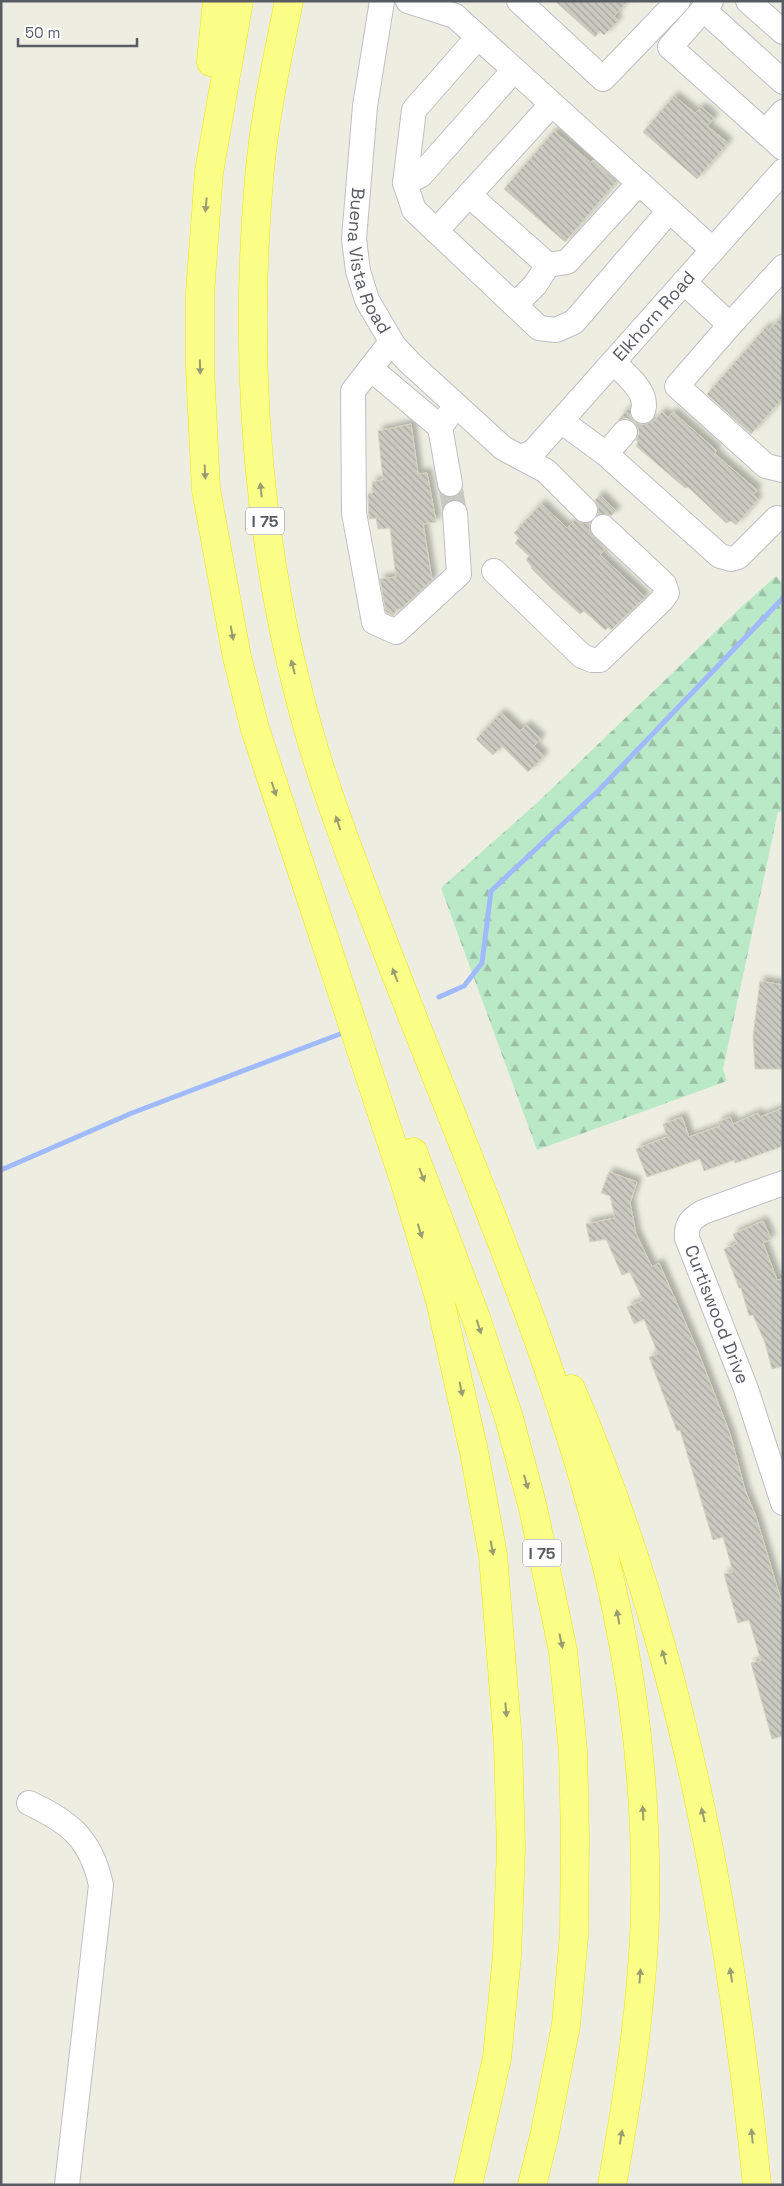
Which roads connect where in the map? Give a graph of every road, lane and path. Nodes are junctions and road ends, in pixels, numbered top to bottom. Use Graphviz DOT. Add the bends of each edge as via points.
graph roads {
  1 [pos="217,1"];
  2 [pos="238,1"];
  3 [pos="289,1"];
  4 [pos="382,1"];
  5 [pos="408,1"];
  6 [pos="519,1"];
  7 [pos="748,1"];
  8 [pos="672,3"];
  9 [pos="707,5"];
  10 [pos="783,32"];
  11 [pos="478,37"];
  12 [pos="514,70"];
  13 [pos="783,82"];
  14 [pos="552,104"];
  15 [pos="783,112"];
  16 [pos="765,132"];
  17 [pos="783,148"];
  18 [pos="209,172"];
  19 [pos="783,172"];
  20 [pos="405,183"];
  21 [pos="639,183"];
  22 [pos="469,195"];
  23 [pos="669,211"];
  24 [pos="436,231"];
  25 [pos="713,250"];
  26 [pos="548,265"];
  27 [pos="783,266"];
  28 [pos="684,282"];
  29 [pos="515,305"];
  30 [pos="730,325"];
  31 [pos="391,342"];
  32 [pos="614,362"];
  33 [pos="371,368"];
  34 [pos="457,406"];
  35 [pos="643,411"];
  36 [pos="561,421"];
  37 [pos="440,427"];
  38 [pos="625,432"];
  39 [pos="606,454"];
  40 [pos="522,457"];
  41 [pos="783,470"];
  42 [pos="450,484"];
  43 [pos="585,510"];
  44 [pos="455,513"];
  45 [pos="777,518"];
  46 [pos="603,526"];
  47 [pos="494,571"];
  48 [pos="329,952"];
  49 [pos="413,1021"];
  50 [pos="783,1183"];
  51 [pos="783,1504"];
  52 [pos="29,1803"];
  53 [pos="67,2185"];
  54 [pos="468,2185"];
  55 [pos="532,2185"];
  56 [pos="612,2185"];
  57 [pos="757,2185"];
  1 -- 18 [label="highway" via="210,72"];
  2 -- 18 [label="highway, I 75"];
  49 -- 3 [label="highway, I 75, one-way" via="310,738 287,644 263,506 251,344 254,261 259,176 274,71"];
  4 -- 31 [label="street, Buena Vista Road" via="364,106 354,238 358,272 367,300"];
  5 -- 11 [label="street" via="455,16"];
  6 -- 8 [label="street" via="603,79"];
  7 -- 10 [label="street"];
  9 -- 13 [label="street"];
  9 -- 16 [label="street" via="670,47"];
  11 -- 12 [label="street"];
  11 -- 20 [label="street" via="414,110"];
  12 -- 14 [label="street"];
  12 -- 20 [label="street" via="421,175"];
  14 -- 21 [label="street"];
  14 -- 22 [label="street"];
  15 -- 16 [label="street"];
  16 -- 17 [label="street"];
  18 -- 48 [label="highway, I 75, one-way" via="200,293 206,490 237,657 255,729"];
  19 -- 25 [label="street, Elkhorn Road"];
  20 -- 24 [label="street" via="414,210"];
  21 -- 23 [label="street"];
  21 -- 26 [label="street" via="567,262"];
  22 -- 24 [label="street"];
  22 -- 26 [label="street"];
  23 -- 25 [label="street"];
  23 -- 29 [label="street" via="574,322 556,330 539,328"];
  24 -- 29 [label="street"];
  25 -- 28 [label="street, Elkhorn Road"];
  26 -- 29 [label="street" via="535,285"];
  27 -- 30 [label="street"];
  28 -- 30 [label="street"];
  28 -- 32 [label="street, Elkhorn Road"];
  30 -- 41 [label="street" via="677,386 766,466"];
  31 -- 33 [label="street"];
  31 -- 34 [label="street, Buena Vista Road"];
  32 -- 35 [label="street" via="643,395"];
  32 -- 36 [label="street, Elkhorn Road"];
  33 -- 37 [label="street"];
  33 -- 44 [label="street" via="352,391 353,494 374,622 396,632 459,574"];
  34 -- 37 [label="street"];
  34 -- 40 [label="street, Buena Vista Road" via="510,454"];
  36 -- 39 [label="street"];
  36 -- 40 [label="street, Elkhorn Road" via="534,452"];
  37 -- 42 [label="street"];
  38 -- 39 [label="street"];
  39 -- 45 [label="street" via="720,556 731,560 738,557"];
  40 -- 43 [label="street, Buena Vista Road" via="546,471"];
  46 -- 47 [label="street" via="664,584 667,593 600,660 582,656"];
  48 -- 54 [label="highway, one-way" via="406,1183 440,1300 493,1555 508,1743 511,1848 507,1956 497,2058"];
  48 -- 55 [label="highway, I 75, one-way" via="414,1153 482,1336 509,1418 533,1508 563,1651 573,1751 574,1935 566,2025"];
  56 -- 49 [label="highway, I 75, one-way" via="637,2018 645,1916 643,1811 630,1688 617,1613 591,1502 554,1388 504,1250"];
  57 -- 49 [label="highway, one-way" via="735,1996 710,1848 660,1645 594,1443"];
  50 -- 51 [label="street, Curtiswood Drive" via="703,1212 692,1219 686,1229 746,1388"];
  52 -- 53 [label="street" via="72,1827 92,1854 101,1885"];
}
